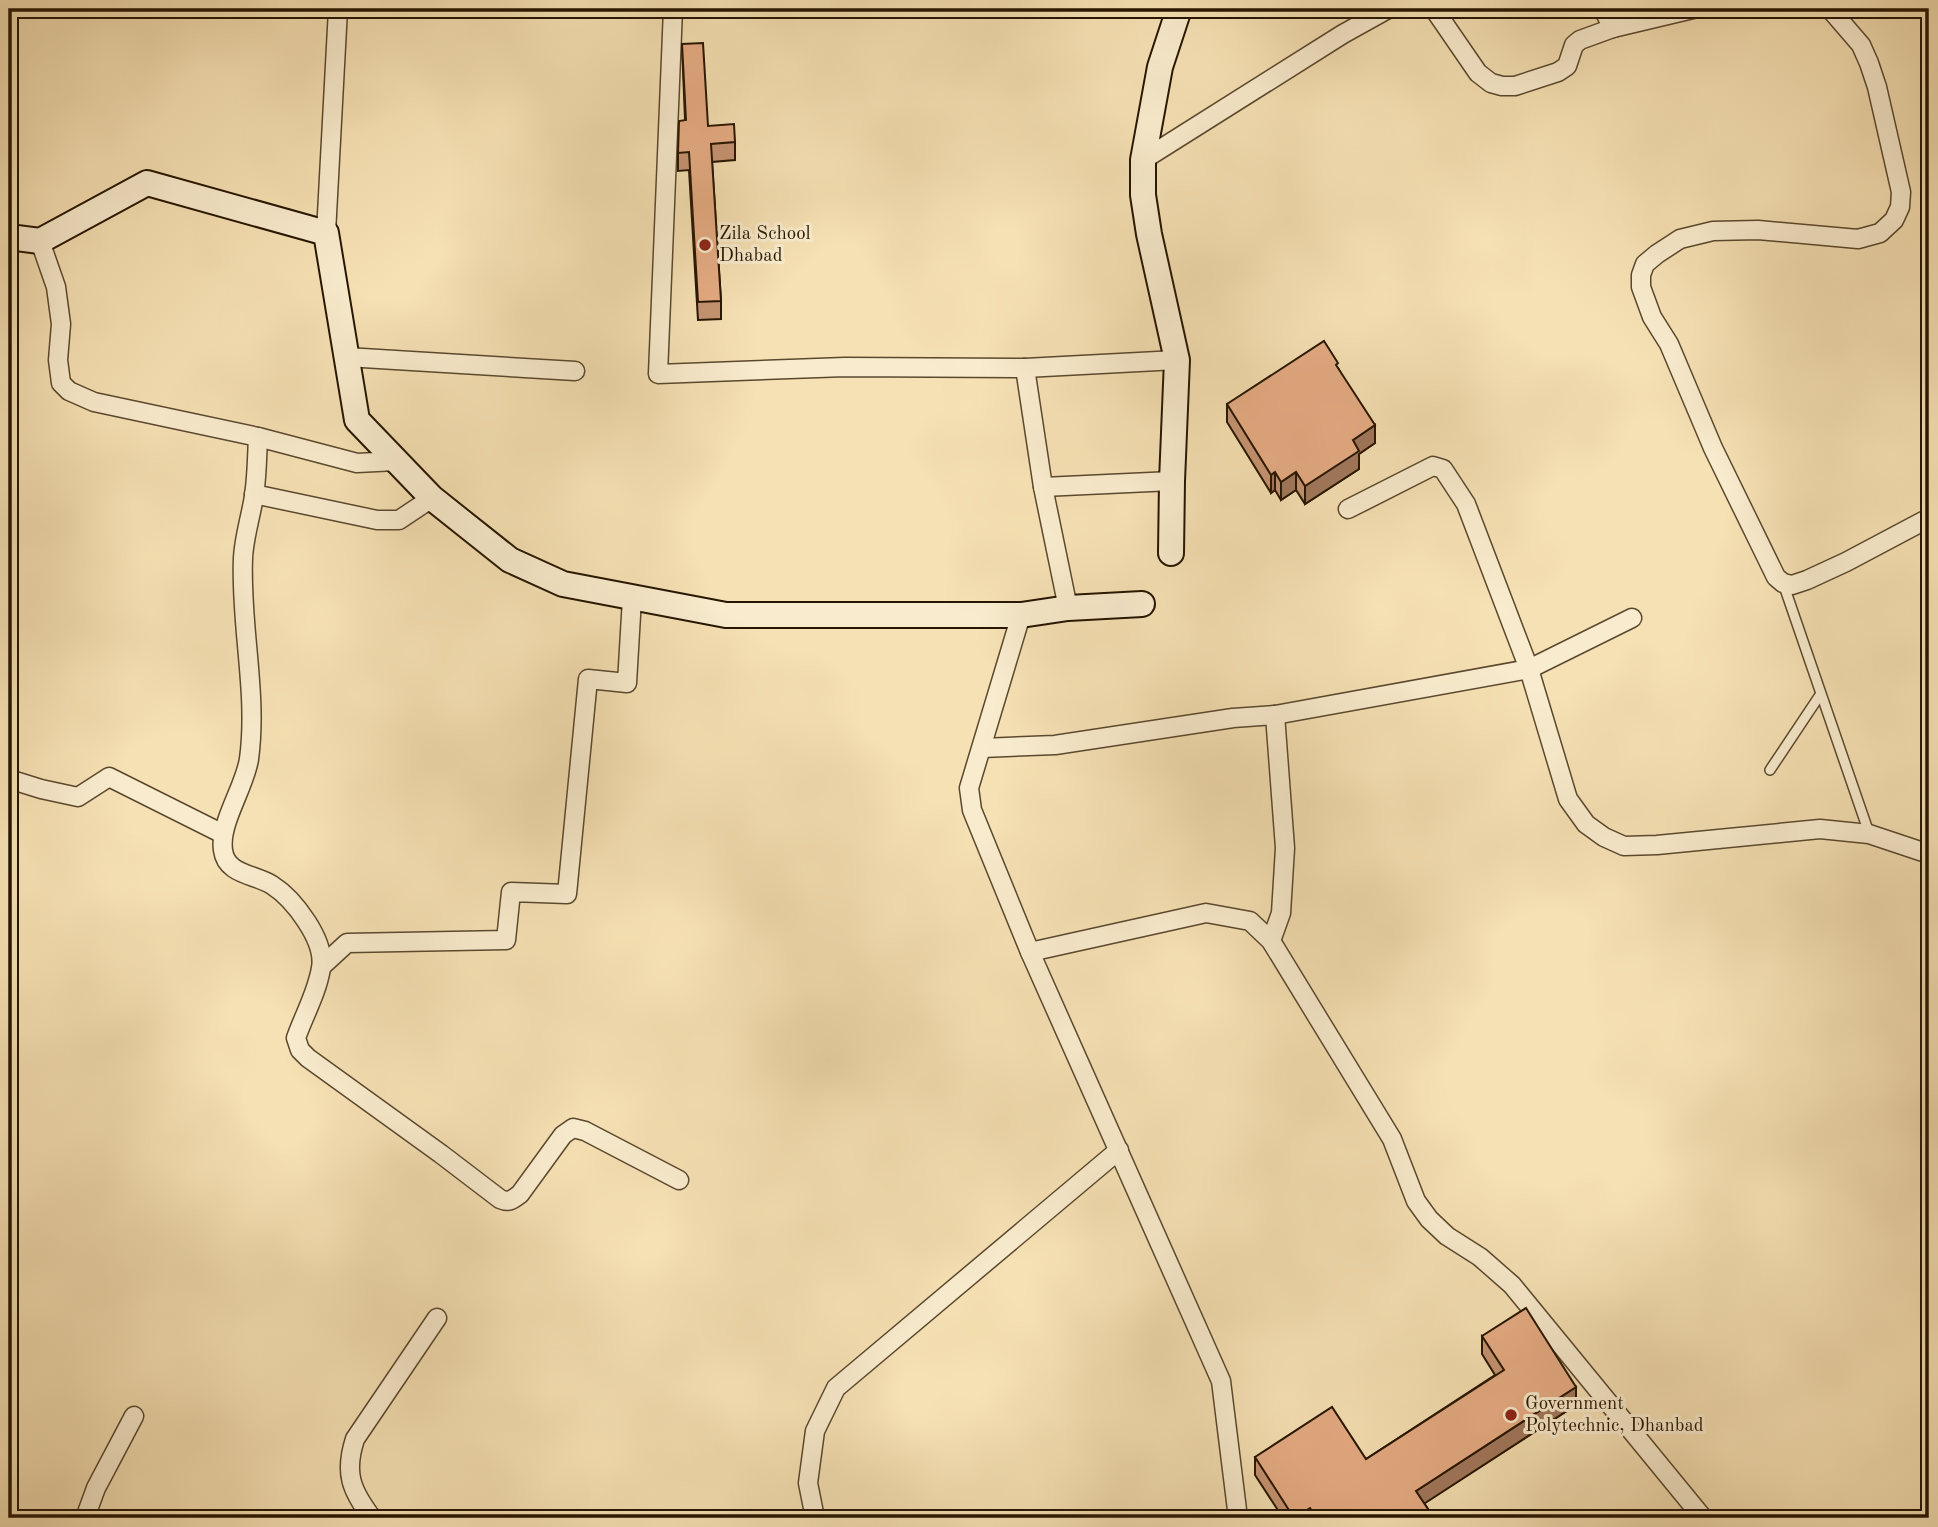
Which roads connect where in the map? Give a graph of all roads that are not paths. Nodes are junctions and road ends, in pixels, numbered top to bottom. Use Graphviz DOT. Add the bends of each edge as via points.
graph roads {
  1 [pos="338,9"];
  2 [pos="673,9"];
  3 [pos="1179,9"];
  4 [pos="1388,9"];
  5 [pos="1434,9"];
  6 [pos="1603,9"];
  7 [pos="1693,9"];
  8 [pos="1830,9"];
  9 [pos="1613,29"];
  10 [pos="1143,160"];
  11 [pos="326,233"];
  12 [pos="9,237"];
  13 [pos="40,241"];
  14 [pos="346,357"];
  15 [pos="1177,360"];
  16 [pos="1025,369"];
  17 [pos="575,371"];
  18 [pos="258,437"];
  19 [pos="396,461"];
  20 [pos="1172,481"];
  21 [pos="1043,487"];
  22 [pos="254,494"];
  23 [pos="432,498"];
  24 [pos="1349,509"];
  25 [pos="1929,518"];
  26 [pos="1171,553"];
  27 [pos="1783,583"];
  28 [pos="632,597"];
  29 [pos="1142,604"];
  30 [pos="1068,608"];
  31 [pos="1021,615"];
  32 [pos="1632,618"];
  33 [pos="1529,669"];
  34 [pos="1820,695"];
  35 [pos="1275,715"];
  36 [pos="982,748"];
  37 [pos="1770,770"];
  38 [pos="9,779"];
  39 [pos="223,834"];
  40 [pos="1869,834"];
  41 [pos="1929,855"];
  42 [pos="1271,941"];
  43 [pos="1030,952"];
  44 [pos="322,966"];
  45 [pos="1119,1150"];
  46 [pos="679,1180"];
  47 [pos="437,1318"];
  48 [pos="134,1416"];
  49 [pos="85,1518"];
  50 [pos="372,1518"];
  51 [pos="815,1518"];
  52 [pos="1238,1518"];
  53 [pos="1703,1518"];
  1 -- 11 [label="street"];
  2 -- 16 [label="street" via="658,374 845,367"];
  3 -- 10 [label="street" via="1160,67"];
  4 -- 10 [label="street"];
  5 -- 9 [label="street" via="1478,73 1502,86 1558,72 1567,66 1580,40"];
  6 -- 9 [label="street"];
  7 -- 9 [label="street"];
  8 -- 27 [label="street" via="1861,45 1877,87 1901,192 1894,220 1880,233 1858,239 1713,231 1681,239 1645,264 1641,275 1652,317 1669,344 1776,577"];
  10 -- 15 [label="street" via="1149,234"];
  11 -- 13 [label="street" via="147,183"];
  11 -- 14 [label="street"];
  12 -- 13 [label="street"];
  13 -- 18 [label="street" via="56,287 61,324 58,360 61,383 69,391 94,402"];
  14 -- 17 [label="street"];
  14 -- 19 [label="street" via="357,420"];
  15 -- 16 [label="street"];
  15 -- 20 [label="street"];
  16 -- 21 [label="street"];
  18 -- 19 [label="street" via="357,463"];
  18 -- 22 [label="street"];
  19 -- 23 [label="street"];
  20 -- 21 [label="street"];
  20 -- 26 [label="street"];
  21 -- 30 [label="street"];
  22 -- 23 [label="street" via="377,520 399,520"];
  22 -- 39 [label="street" via="243,556 251,707 249,762"];
  23 -- 28 [label="street" via="510,560 563,584"];
  24 -- 33 [label="street" via="1433,466 1443,469 1466,504"];
  25 -- 27 [label="street" via="1807,580"];
  27 -- 34 [label="lane"];
  28 -- 31 [label="street" via="726,615"];
  28 -- 44 [label="street" via="627,683 588,679 567,894 511,891 506,940 347,943"];
  29 -- 30 [label="street"];
  30 -- 31 [label="street"];
  31 -- 36 [label="street"];
  32 -- 33 [label="street"];
  33 -- 35 [label="street"];
  33 -- 40 [label="street" via="1568,799 1586,824 1604,837 1625,846 1820,829"];
  34 -- 37 [label="lane"];
  34 -- 40 [label="lane"];
  35 -- 36 [label="street" via="1055,745"];
  35 -- 42 [label="street" via="1285,848 1281,913"];
  36 -- 43 [label="street" via="969,788 972,810"];
  38 -- 39 [label="street" via="78,797 109,777"];
  39 -- 44 [label="street" via="229,865 270,883 299,912 314,935"];
  40 -- 41 [label="street"];
  42 -- 43 [label="street" via="1250,921 1206,913"];
  42 -- 53 [label="street" via="1392,1139 1416,1201 1429,1219 1512,1285"];
  43 -- 45 [label="street"];
  44 -- 46 [label="street" via="296,1038 300,1049 500,1199 506,1202 520,1194 573,1128"];
  45 -- 51 [label="street" via="836,1388 815,1431 808,1483"];
  45 -- 52 [label="street" via="1221,1381"];
  47 -- 50 [label="street" via="355,1438 350,1475"];
  48 -- 49 [label="street"];
}
